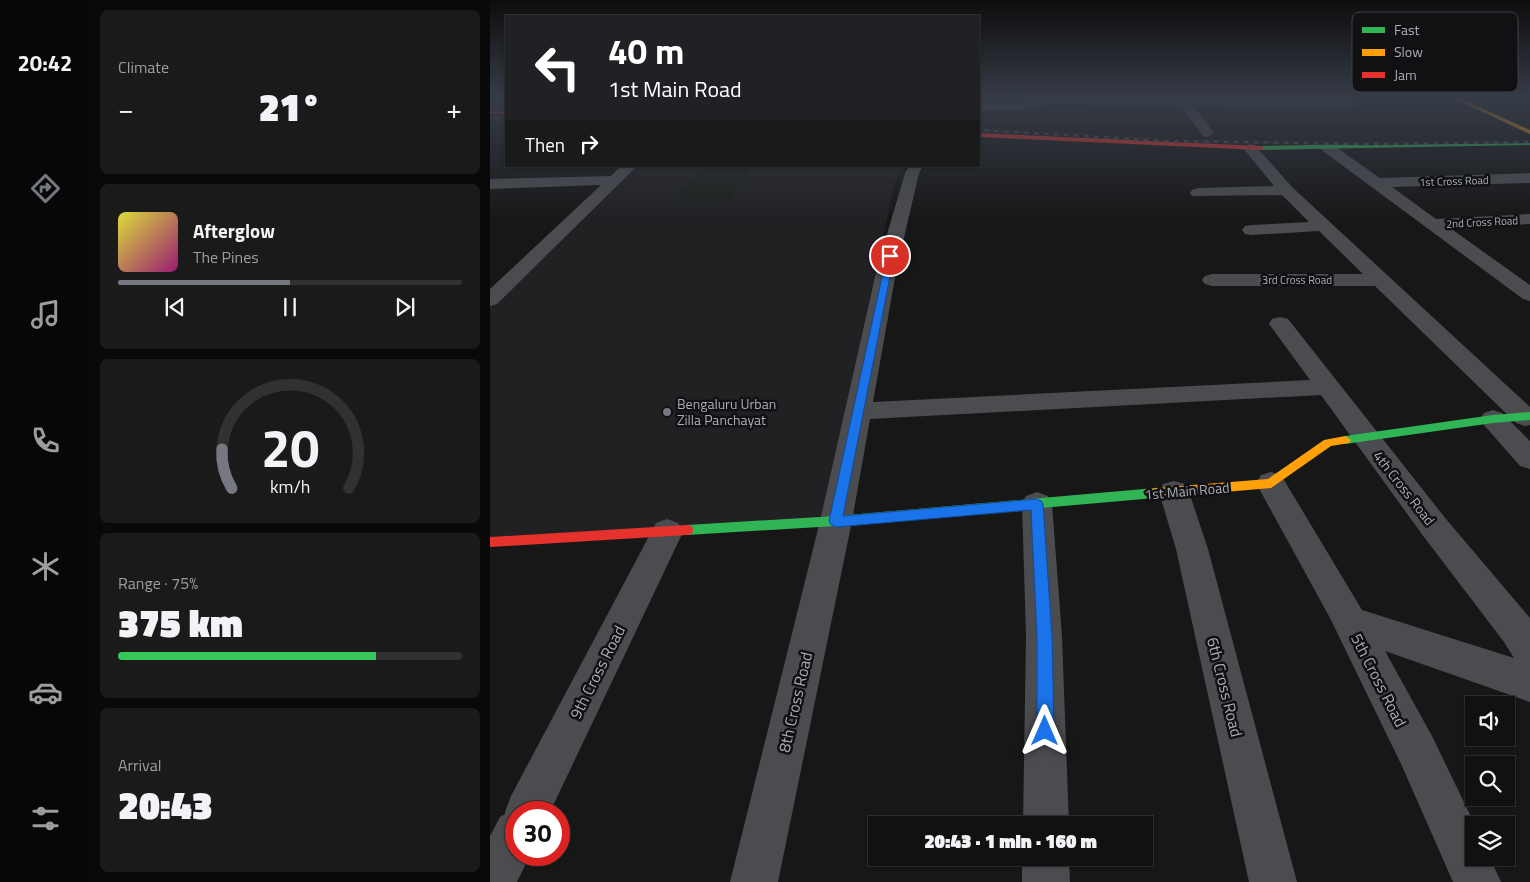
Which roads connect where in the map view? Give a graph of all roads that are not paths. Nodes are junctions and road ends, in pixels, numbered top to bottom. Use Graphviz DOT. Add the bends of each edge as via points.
graph roads {
  1 [pos="1061,139"];
  2 [pos="1530,143"];
  3 [pos="1250,148"];
  4 [pos="1328,148"];
  5 [pos="629,167"];
  6 [pos="915,167"];
  7 [pos="1530,178"];
  8 [pos="616,180"];
  9 [pos="1378,183"];
  10 [pos="490,184"];
  11 [pos="1286,190"];
  12 [pos="1198,193"];
  13 [pos="1530,219"];
  14 [pos="1434,224"];
  15 [pos="1324,226"];
  16 [pos="1251,230"];
  17 [pos="495,274"];
  18 [pos="515,277"];
  19 [pos="1212,280"];
  20 [pos="1382,280"];
  21 [pos="1521,281"];
  22 [pos="1530,295"];
  23 [pos="490,300"];
  24 [pos="1280,324"];
  25 [pos="1329,387"];
  26 [pos="858,411"];
  27 [pos="1528,417"];
  28 [pos="1493,419"];
  29 [pos="1365,437"];
  30 [pos="1530,458"];
  31 [pos="1271,483"];
  32 [pos="1174,492"];
  33 [pos="1037,504"];
  34 [pos="836,521"];
  35 [pos="667,532"];
  36 [pos="492,544"];
  37 [pos="1349,622"];
  38 [pos="1530,651"];
  39 [pos="1530,683"];
  40 [pos="532,801"];
  41 [pos="1046,816"];
  42 [pos="505,856"];
  43 [pos="1046,866"];
  44 [pos="492,882"];
  45 [pos="754,882"];
  46 [pos="1046,882"];
  47 [pos="1273,882"];
  48 [pos="1477,882"];
  1 -- 3 [label="main road"];
  2 -- 4 [label="main road"];
  3 -- 4 [label="main road"];
  3 -- 11 [label="street, 1st Main Road"];
  4 -- 9 [label="street"];
  5 -- 8 [label="street"];
  6 -- 26 [label="street, 8th Cross Road" via="886,272"];
  7 -- 9 [label="street, 1st Cross Road"];
  8 -- 10 [label="street"];
  8 -- 18 [label="street"];
  9 -- 14 [label="street"];
  11 -- 12 [label="street"];
  11 -- 15 [label="street, 1st Main Road"];
  13 -- 14 [label="street, 2nd Cross Road"];
  14 -- 21 [label="street"];
  15 -- 16 [label="street"];
  15 -- 20 [label="street, 1st Main Road"];
  17 -- 18 [label="street"];
  18 -- 23 [label="street"];
  19 -- 20 [label="street, 3rd Cross Road"];
  20 -- 27 [label="street, 1st Main Road"];
  21 -- 22 [label="street"];
  24 -- 25 [label="street, 4th Cross Road"];
  25 -- 26 [label="street"];
  25 -- 29 [label="street, 4th Cross Road"];
  26 -- 34 [label="street, 8th Cross Road"];
  27 -- 28 [label="main road, 1st Main Road"];
  28 -- 29 [label="main road, 1st Main Road"];
  28 -- 30 [label="street"];
  29 -- 31 [label="main road, 1st Main Road" via="1328,443"];
  29 -- 38 [label="street, 4th Cross Road" via="1517,630"];
  31 -- 32 [label="main road, 1st Main Road"];
  31 -- 37 [label="street, 5th Cross Road"];
  32 -- 33 [label="main road, 1st Main Road"];
  32 -- 47 [label="street, 6th Cross Road" via="1192,549"];
  33 -- 34 [label="main road, 1st Main Road"];
  33 -- 41 [label="street" via="1044,636"];
  34 -- 35 [label="main road, 1st Main Road"];
  34 -- 45 [label="street, 8th Cross Road"];
  35 -- 36 [label="main road, 1st Main Road"];
  35 -- 40 [label="street, 9th Cross Road"];
  37 -- 39 [label="street"];
  37 -- 48 [label="street, 5th Cross Road" via="1417,752"];
  42 -- 44 [label="street"];
  43 -- 46 [label="street"];
}
